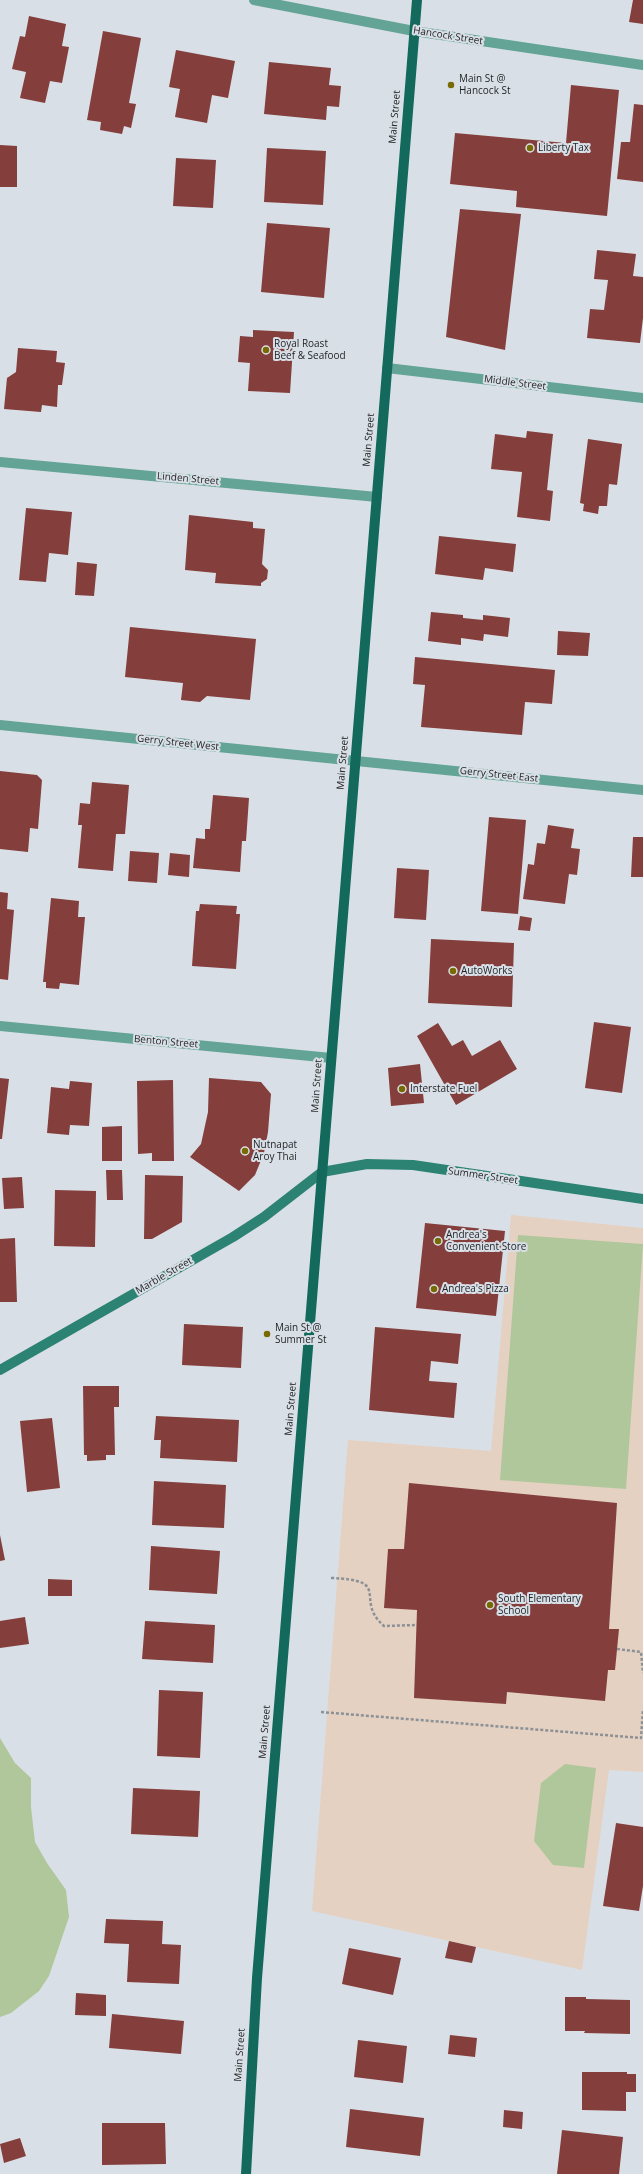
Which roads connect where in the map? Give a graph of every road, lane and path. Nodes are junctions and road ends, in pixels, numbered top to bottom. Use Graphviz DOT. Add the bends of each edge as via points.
graph roads {
  1 [pos="254,0"];
  2 [pos="417,0"];
  3 [pos="414,31"];
  4 [pos="643,65"];
  5 [pos="387,368"];
  6 [pos="643,398"];
  7 [pos="0,462"];
  8 [pos="377,496"];
  9 [pos="0,725"];
  10 [pos="355,760"];
  11 [pos="643,790"];
  12 [pos="0,1026"];
  13 [pos="331,1058"];
  14 [pos="322,1172"];
  15 [pos="643,1199"];
  16 [pos="0,1370"];
  17 [pos="331,1578"];
  18 [pos="416,1625"];
  19 [pos="617,1649"];
  20 [pos="643,1673"];
  21 [pos="643,1709"];
  22 [pos="321,1712"];
  23 [pos="246,2174"];
  1 -- 3 [label="street, Hancock Street"];
  2 -- 3 [label="main road, Main Street"];
  3 -- 4 [label="street, Hancock Street"];
  3 -- 5 [label="main road, Main Street"];
  5 -- 6 [label="street, Middle Street"];
  5 -- 8 [label="main road, Main Street"];
  7 -- 8 [label="street, Linden Street"];
  8 -- 10 [label="main road, Main Street"];
  9 -- 10 [label="street, Gerry Street West"];
  10 -- 11 [label="street, Gerry Street East"];
  10 -- 13 [label="main road, Main Street"];
  12 -- 13 [label="street, Benton Street"];
  13 -- 14 [label="main road, Main Street"];
  14 -- 15 [label="main road, Summer Street" via="367,1164 413,1165"];
  14 -- 16 [label="main road, Marble Street" via="264,1217 233,1237"];
  14 -- 23 [label="main road, Main Street" via="258,1970"];
  17 -- 18 [label="path" via="356,1579 366,1584 370,1591 373,1612 384,1626"];
  19 -- 20 [label="path" via="641,1652"];
  21 -- 22 [label="path" via="641,1738"];
}
